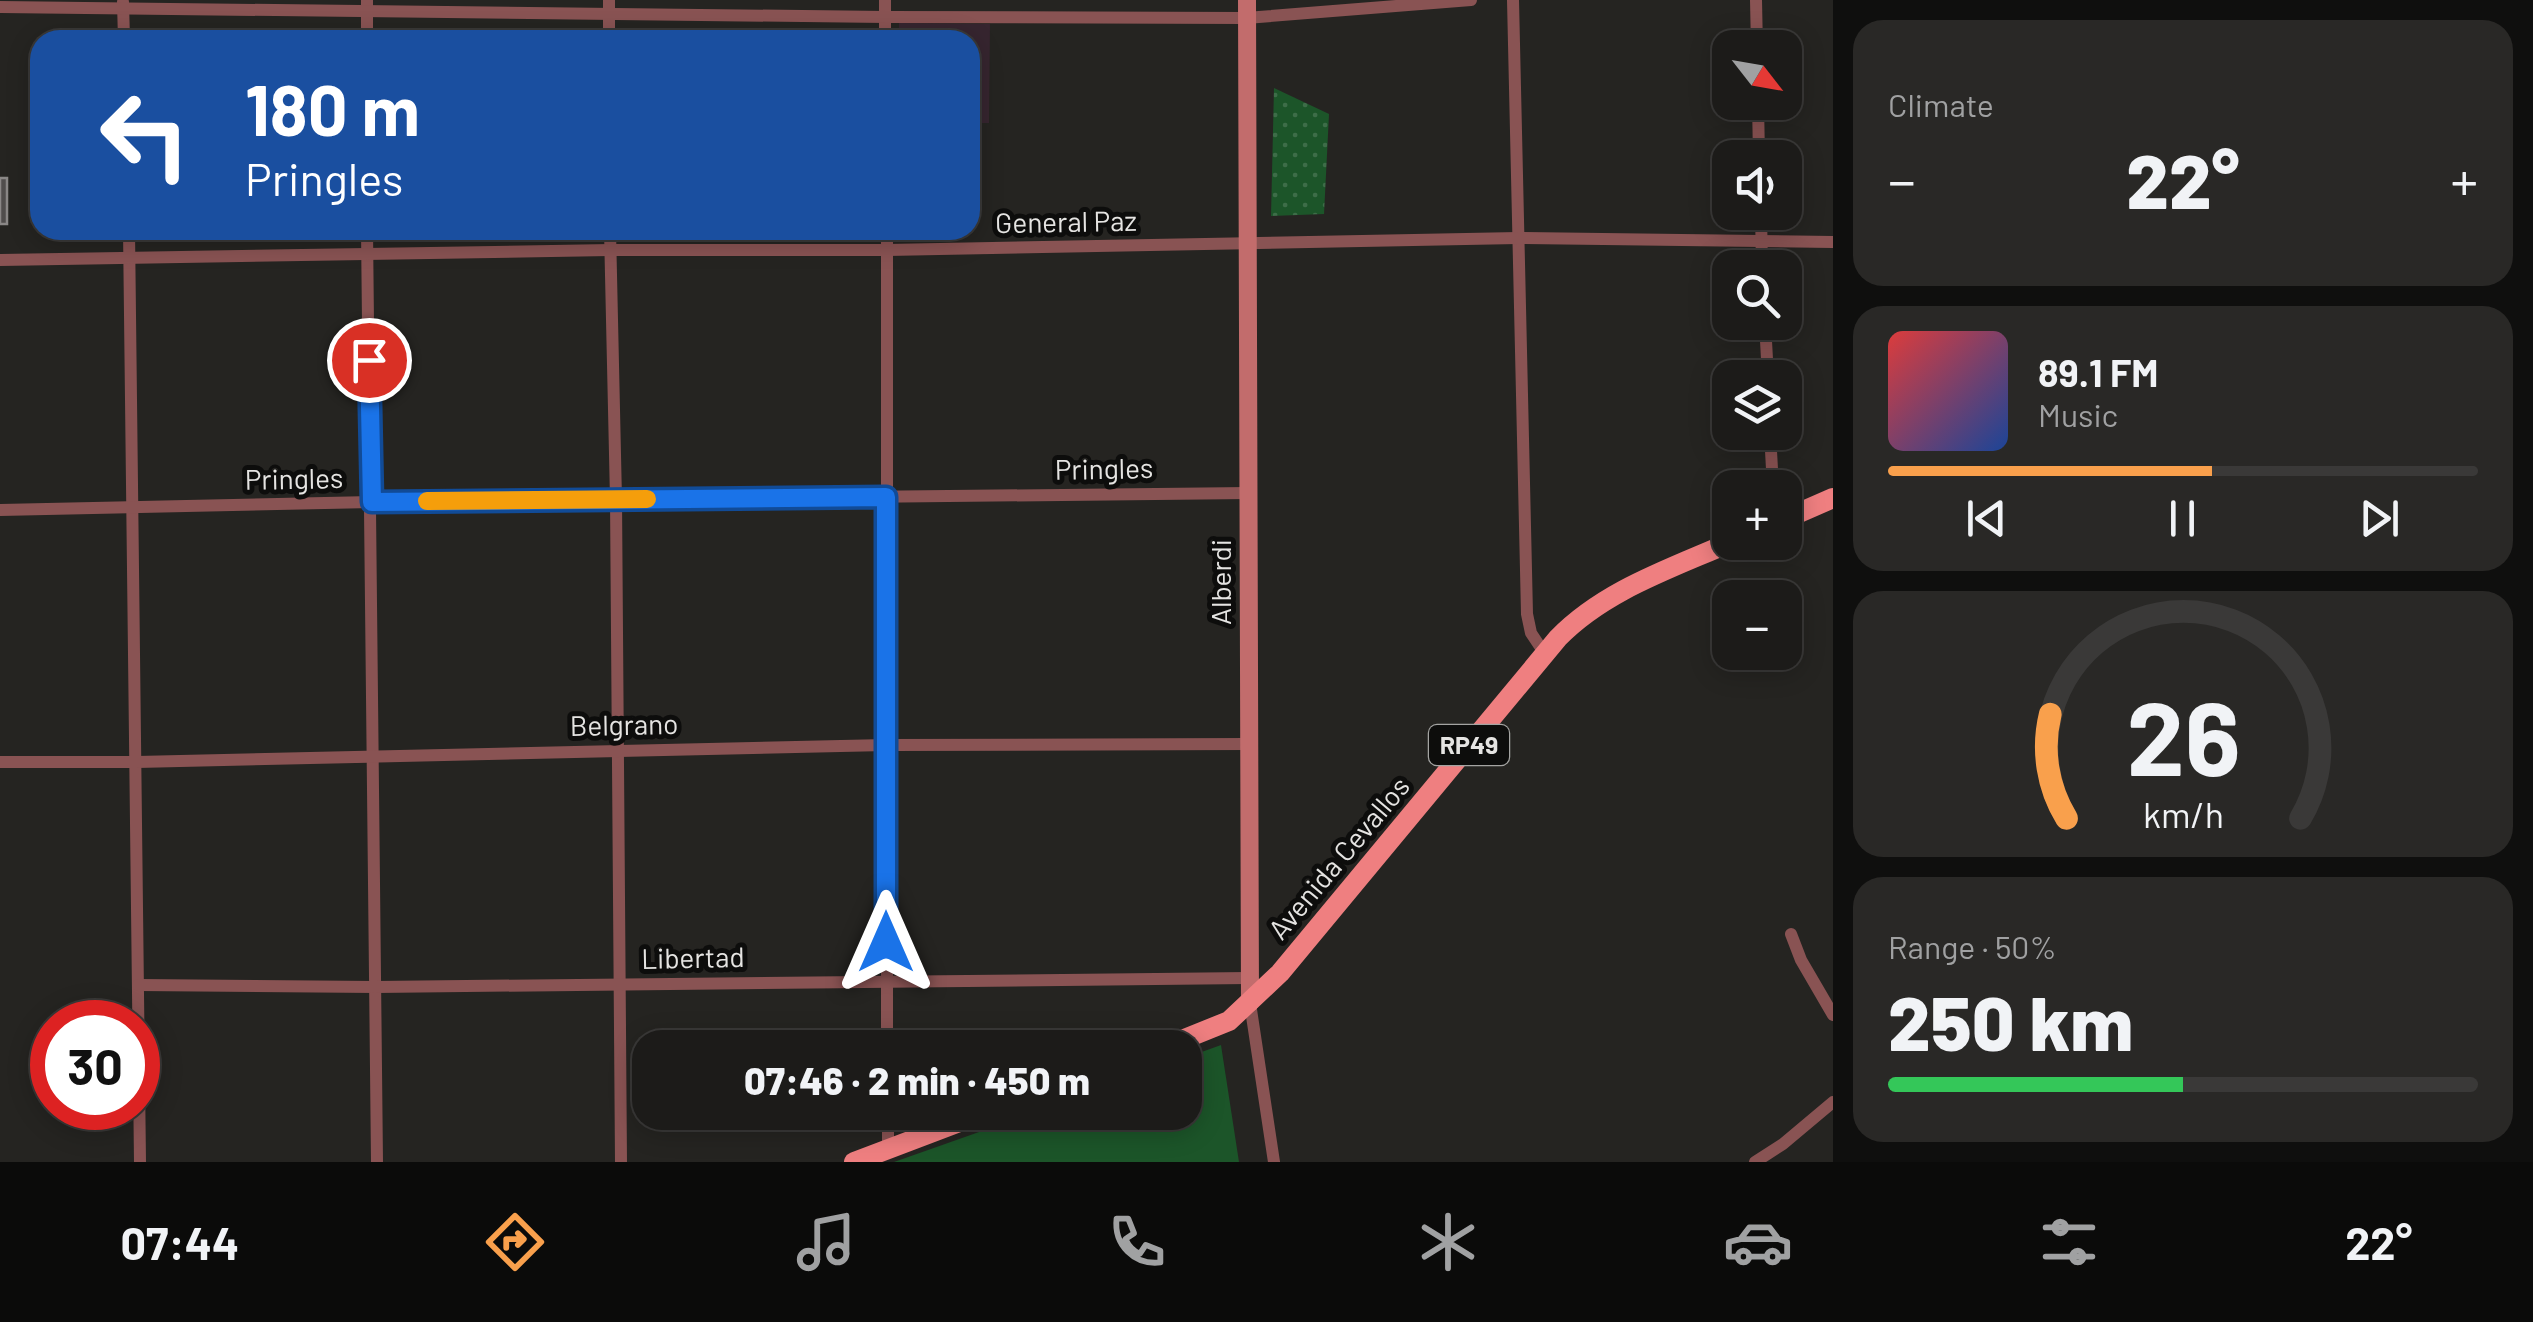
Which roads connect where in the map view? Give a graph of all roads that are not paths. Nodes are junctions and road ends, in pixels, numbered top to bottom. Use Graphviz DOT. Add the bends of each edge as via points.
graph roads {
  1 [pos="885,0"];
  2 [pos="1471,0"];
  3 [pos="1513,0"];
  4 [pos="1756,0"];
  5 [pos="123,3"];
  6 [pos="367,5"];
  7 [pos="0,7"];
  8 [pos="609,7"];
  9 [pos="1246,9"];
  10 [pos="885,17"];
  11 [pos="124,30"];
  12 [pos="886,30"];
  13 [pos="1757,30"];
  14 [pos="1761,230"];
  15 [pos="1518,238"];
  16 [pos="129,240"];
  17 [pos="367,240"];
  18 [pos="610,240"];
  19 [pos="887,240"];
  20 [pos="1833,242"];
  21 [pos="1761,243"];
  22 [pos="1246,244"];
  23 [pos="610,250"];
  24 [pos="887,250"];
  25 [pos="1761,250"];
  26 [pos="367,254"];
  27 [pos="130,259"];
  28 [pos="0,260"];
  29 [pos="1249,493"];
  30 [pos="886,497"];
  31 [pos="1833,498"];
  32 [pos="616,499"];
  33 [pos="372,502"];
  34 [pos="131,507"];
  35 [pos="0,510"];
  36 [pos="1802,512"];
  37 [pos="1712,550"];
  38 [pos="1544,654"];
  39 [pos="1249,744"];
  40 [pos="886,745"];
  41 [pos="618,750"];
  42 [pos="374,756"];
  43 [pos="0,762"];
  44 [pos="137,762"];
  45 [pos="1791,934"];
  46 [pos="1249,978"];
  47 [pos="886,981"];
  48 [pos="622,984"];
  49 [pos="138,986"];
  50 [pos="376,987"];
  51 [pos="1250,1003"];
  52 [pos="1833,1015"];
  53 [pos="886,1030"];
  54 [pos="1202,1033"];
  55 [pos="1833,1102"];
  56 [pos="888,1130"];
  57 [pos="940,1130"];
  58 [pos="888,1150"];
  59 [pos="140,1162"];
  60 [pos="377,1162"];
  61 [pos="621,1162"];
  62 [pos="854,1162"];
  63 [pos="1274,1162"];
  64 [pos="1755,1162"];
  1 -- 10 [label="street"];
  2 -- 9 [label="street"];
  3 -- 15 [label="street"];
  4 -- 13 [label="street"];
  5 -- 6 [label="street"];
  5 -- 7 [label="street"];
  5 -- 11 [label="street"];
  6 -- 8 [label="street"];
  8 -- 10 [label="street"];
  9 -- 10 [label="street"];
  9 -- 22 [label="street, Alberdi"];
  10 -- 12 [label="street"];
  14 -- 21 [label="street"];
  15 -- 21 [label="street, General Paz"];
  15 -- 22 [label="street, General Paz"];
  15 -- 38 [label="street" via="1528,614 1530,634"];
  16 -- 27 [label="street"];
  17 -- 26 [label="street"];
  18 -- 23 [label="street"];
  19 -- 24 [label="street"];
  20 -- 21 [label="street, General Paz"];
  21 -- 25 [label="street"];
  22 -- 24 [label="street, General Paz"];
  22 -- 29 [label="street, Alberdi"];
  23 -- 24 [label="street, General Paz"];
  23 -- 26 [label="street, General Paz"];
  23 -- 32 [label="street"];
  24 -- 30 [label="street"];
  26 -- 27 [label="street, General Paz"];
  26 -- 33 [label="street"];
  27 -- 28 [label="street, General Paz"];
  27 -- 34 [label="street"];
  29 -- 30 [label="street, Pringles"];
  29 -- 39 [label="street, Alberdi"];
  30 -- 32 [label="street, Pringles"];
  30 -- 40 [label="street"];
  31 -- 36 [label="main road"];
  32 -- 33 [label="street, Pringles"];
  32 -- 41 [label="street"];
  33 -- 34 [label="street, Pringles"];
  33 -- 42 [label="street"];
  34 -- 35 [label="street, Pringles"];
  34 -- 44 [label="street"];
  37 -- 38 [label="main road, Avenida Cevallos / RP49" via="1607,597"];
  38 -- 51 [label="main road, Avenida Cevallos / RP49"];
  39 -- 40 [label="street, Belgrano"];
  39 -- 46 [label="street, Alberdi"];
  40 -- 41 [label="street, Belgrano"];
  40 -- 47 [label="street"];
  41 -- 42 [label="street, Belgrano"];
  41 -- 48 [label="street"];
  42 -- 44 [label="street, Belgrano"];
  42 -- 50 [label="street"];
  43 -- 44 [label="street, Belgrano"];
  44 -- 49 [label="street"];
  45 -- 52 [label="street"];
  46 -- 47 [label="street, Libertad"];
  46 -- 51 [label="street, Alberdi"];
  47 -- 48 [label="street, Libertad"];
  47 -- 53 [label="street"];
  48 -- 50 [label="street, Libertad"];
  48 -- 61 [label="street"];
  49 -- 50 [label="street, Libertad"];
  49 -- 59 [label="street"];
  50 -- 60 [label="street"];
  51 -- 54 [label="main road, Avenida Cevallos / RP49"];
  51 -- 63 [label="street, Alberdi"];
  55 -- 64 [label="street"];
  56 -- 58 [label="street"];
  57 -- 58 [label="main road"];
  58 -- 62 [label="main road"];
}
